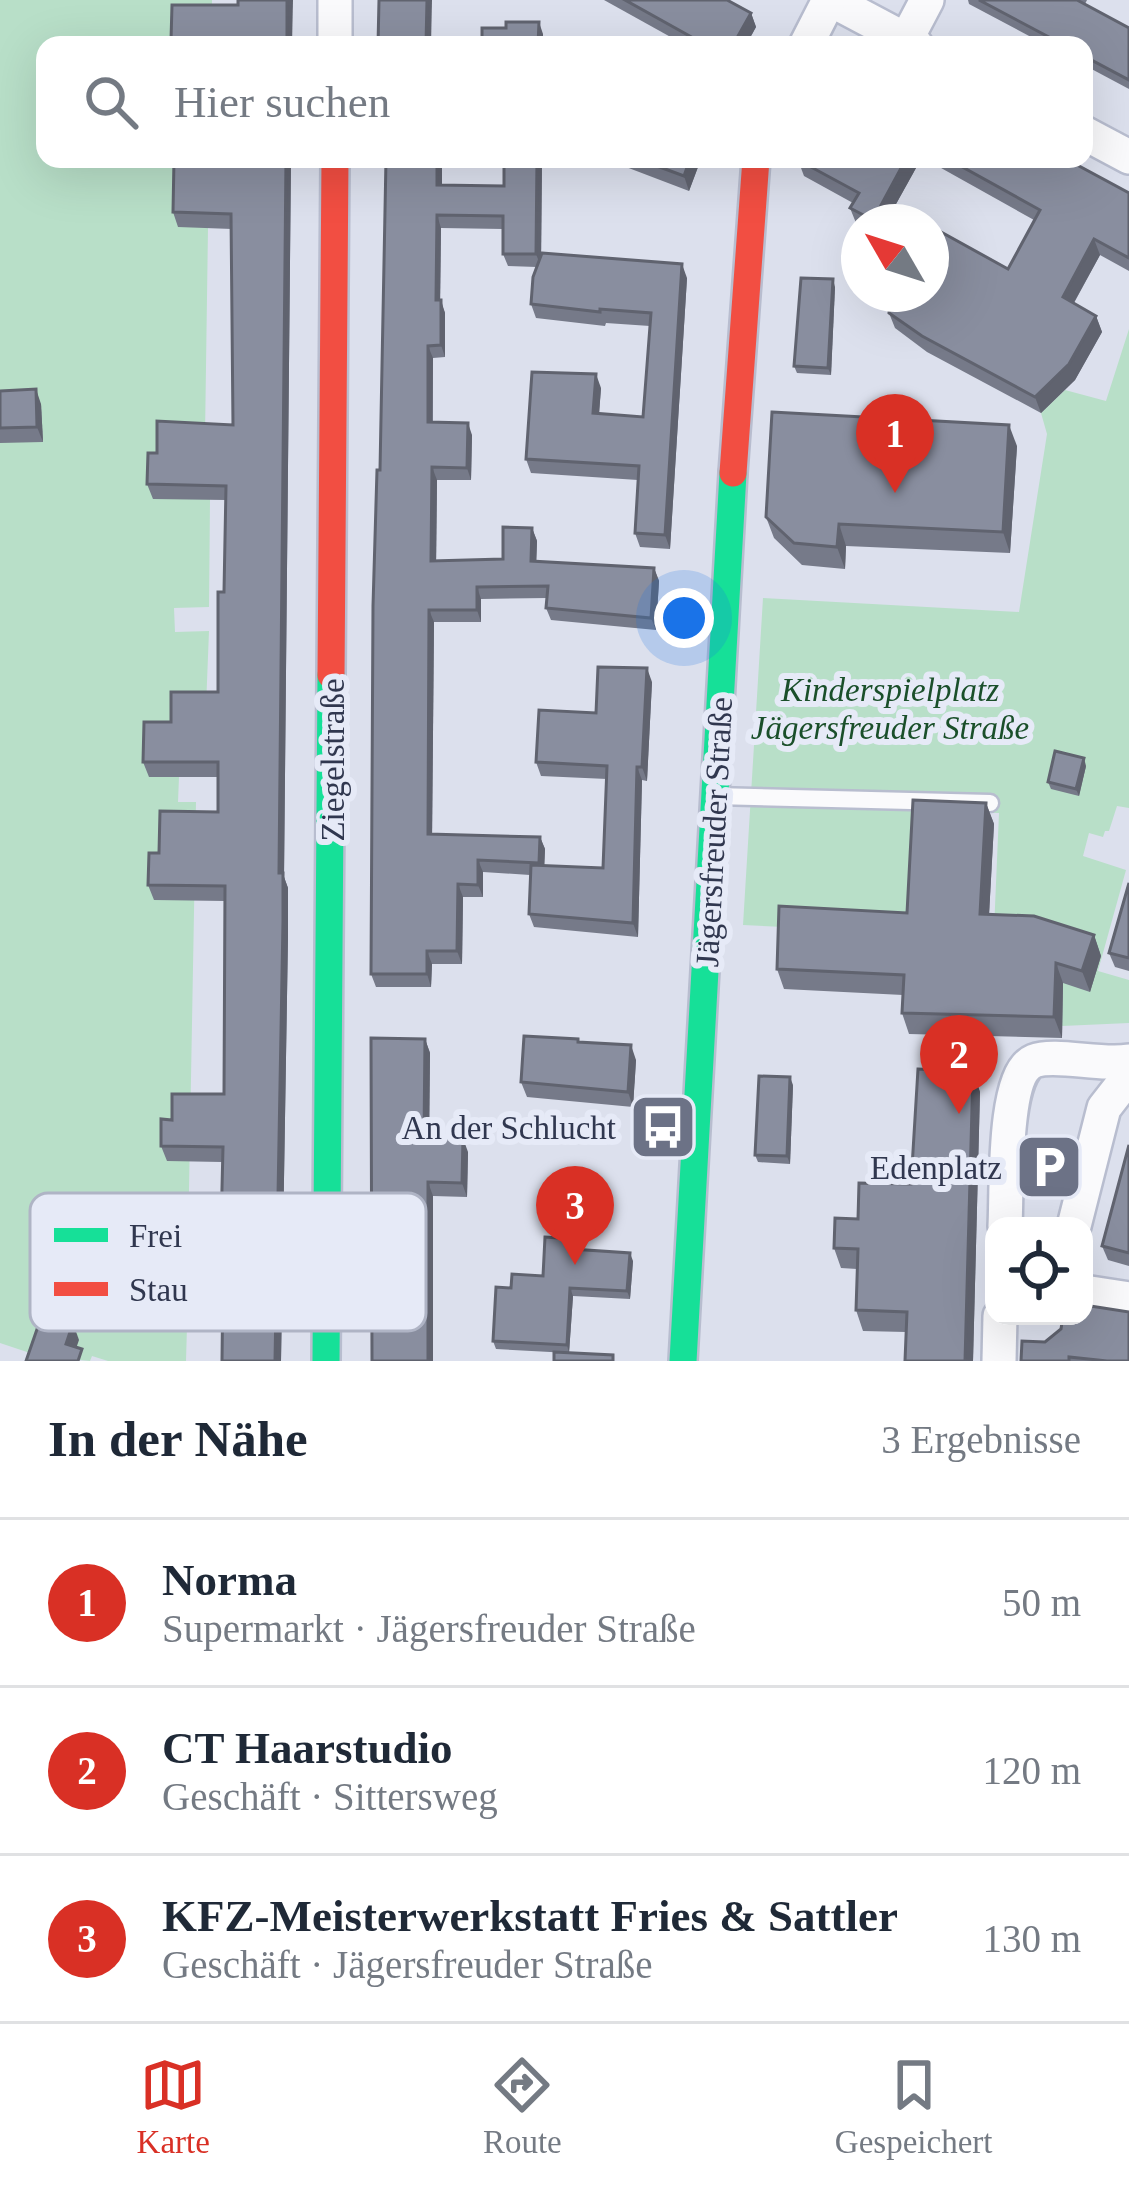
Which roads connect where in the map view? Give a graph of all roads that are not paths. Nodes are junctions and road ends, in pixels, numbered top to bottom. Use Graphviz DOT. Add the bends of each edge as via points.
graph roads {
  1 [pos="335,0"];
  2 [pos="830,0"];
  3 [pos="927,0"];
  4 [pos="335,36"];
  5 [pos="811,36"];
  6 [pos="899,36"];
  7 [pos="913,36"];
  8 [pos="1093,138"];
  9 [pos="1129,157"];
  10 [pos="335,168"];
  11 [pos="755,168"];
  12 [pos="715,796"];
  13 [pos="990,802"];
  14 [pos="1129,1061"];
  15 [pos="1129,1076"];
  16 [pos="327,1193"];
  17 [pos="1005,1217"];
  18 [pos="1076,1217"];
  19 [pos="1093,1293"];
  20 [pos="1129,1299"];
  21 [pos="1000,1325"];
  22 [pos="326,1331"];
  23 [pos="326,1361"];
  24 [pos="683,1361"];
  25 [pos="999,1361"];
  1 -- 4 [label="street"];
  2 -- 5 [label="street"];
  2 -- 6 [label="street"];
  3 -- 7 [label="street"];
  8 -- 9 [label="street"];
  10 -- 16 [label="street, Ziegelstraße"];
  11 -- 12 [label="street, Jägersfreuder Straße"];
  12 -- 13 [label="lane"];
  12 -- 24 [label="street, Jägersfreuder Straße"];
  14 -- 17 [label="street" via="1037,1060 1023,1069 1012,1094"];
  15 -- 18 [label="street" via="1105,1108"];
  19 -- 20 [label="street"];
  21 -- 25 [label="street"];
  22 -- 23 [label="street, Ziegelstraße"];
}
